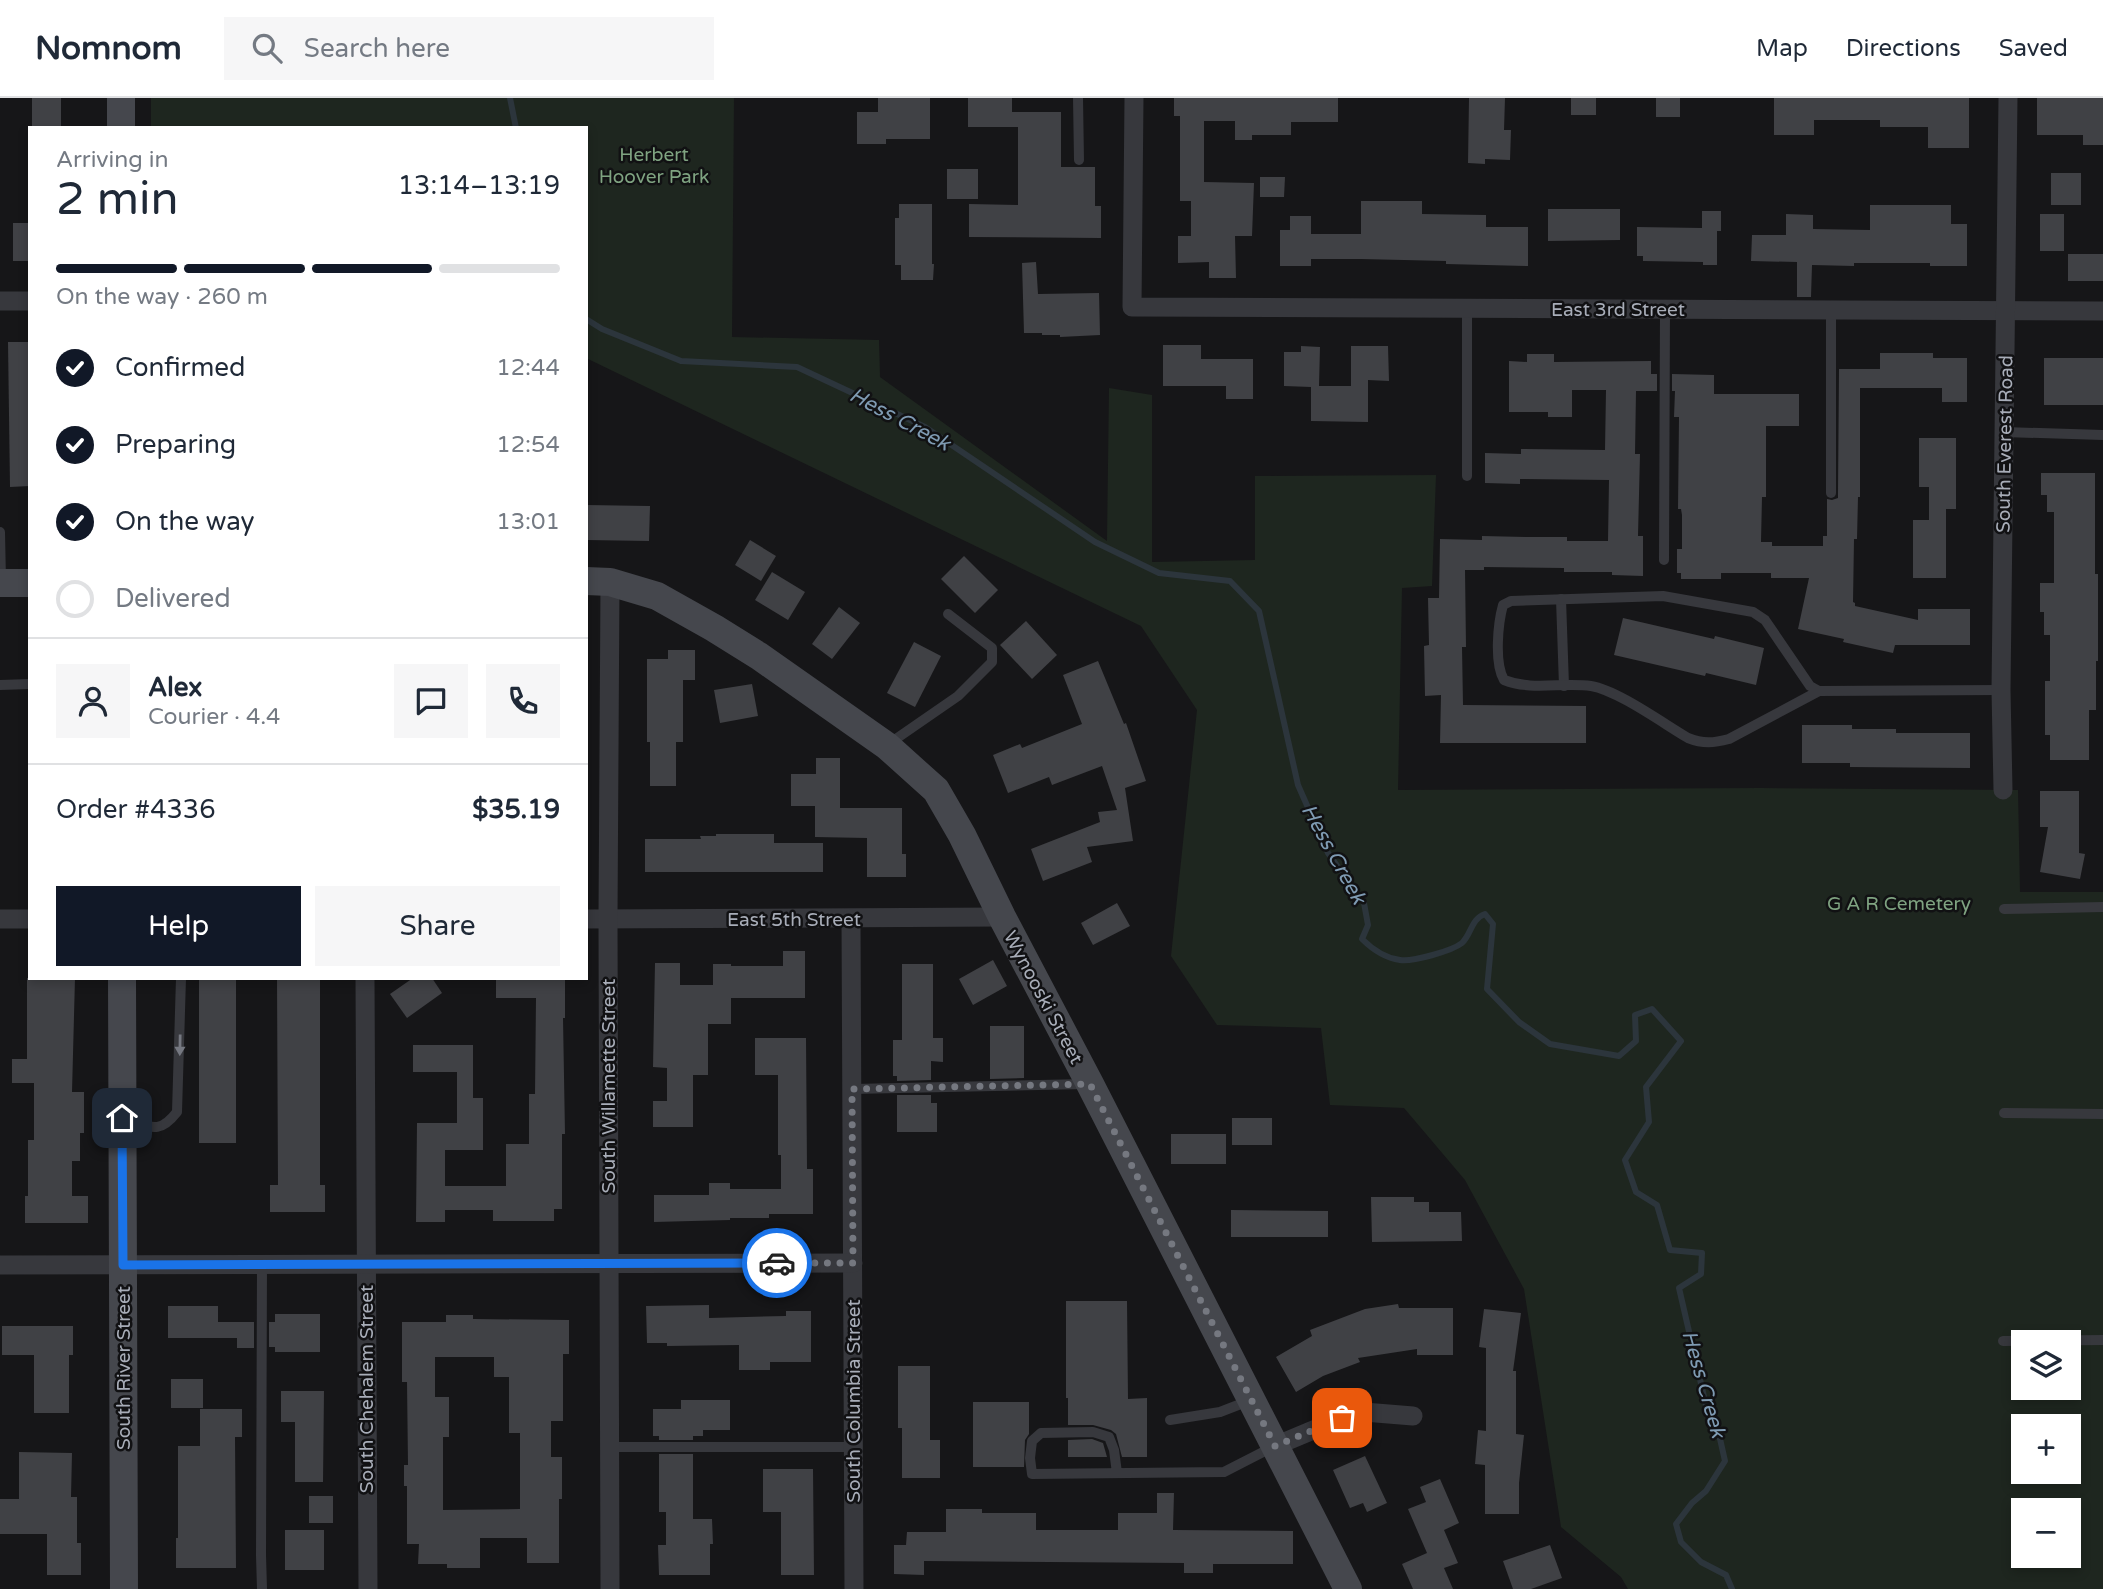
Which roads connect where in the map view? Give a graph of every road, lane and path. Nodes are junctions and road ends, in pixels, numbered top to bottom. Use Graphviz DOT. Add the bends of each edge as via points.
graph roads {
  1 [pos="121,98"];
  2 [pos="1078,98"];
  3 [pos="1133,98"];
  4 [pos="2008,98"];
  5 [pos="121,126"];
  6 [pos="1079,160"];
  7 [pos="0,300"];
  8 [pos="28,301"];
  9 [pos="1467,308"];
  10 [pos="1665,309"];
  11 [pos="1831,310"];
  12 [pos="2006,311"];
  13 [pos="2103,311"];
  14 [pos="2004,432"];
  15 [pos="2103,435"];
  16 [pos="1467,476"];
  17 [pos="1831,493"];
  18 [pos="0,532"];
  19 [pos="1664,560"];
  20 [pos="598,582"];
  21 [pos="0,583"];
  22 [pos="28,583"];
  23 [pos="1561,600"];
  24 [pos="947,614"];
  25 [pos="28,684"];
  26 [pos="0,685"];
  27 [pos="1564,686"];
  28 [pos="2001,690"];
  29 [pos="1819,691"];
  30 [pos="887,746"];
  31 [pos="2003,790"];
  32 [pos="2103,907"];
  33 [pos="2004,909"];
  34 [pos="1002,917"];
  35 [pos="0,919"];
  36 [pos="28,919"];
  37 [pos="588,919"];
  38 [pos="608,919"];
  39 [pos="851,919"];
  40 [pos="122,980"];
  41 [pos="181,980"];
  42 [pos="365,980"];
  43 [pos="1090,1084"];
  44 [pos="852,1089"];
  45 [pos="2004,1112"];
  46 [pos="2103,1114"];
  47 [pos="122,1118"];
  48 [pos="853,1263"];
  49 [pos="262,1264"];
  50 [pos="366,1264"];
  51 [pos="608,1264"];
  52 [pos="0,1265"];
  53 [pos="123,1265"];
  54 [pos="2103,1340"];
  55 [pos="2003,1341"];
  56 [pos="1251,1400"];
  57 [pos="1413,1416"];
  58 [pos="1170,1420"];
  59 [pos="1275,1446"];
  60 [pos="609,1447"];
  61 [pos="853,1447"];
  62 [pos="1117,1473"];
  63 [pos="124,1589"];
  64 [pos="262,1589"];
  65 [pos="368,1589"];
  66 [pos="610,1589"];
  67 [pos="854,1589"];
  68 [pos="1348,1589"];
  1 -- 5 [label="main road"];
  2 -- 6 [label="lane"];
  3 -- 9 [label="street, East 3rd Street" via="1132,307"];
  4 -- 12 [label="street, South Everest Road"];
  7 -- 8 [label="street"];
  9 -- 10 [label="street, East 3rd Street"];
  9 -- 16 [label="lane"];
  10 -- 11 [label="street, East 3rd Street"];
  10 -- 19 [label="lane"];
  11 -- 12 [label="street, East 3rd Street"];
  11 -- 17 [label="lane"];
  12 -- 13 [label="street, East 3rd Street"];
  12 -- 14 [label="street, South Everest Road"];
  14 -- 15 [label="lane"];
  14 -- 28 [label="street, South Everest Road"];
  18 -- 21 [label="lane"];
  20 -- 30 [label="main road, Wynooski Street" via="657,596 714,628"];
  20 -- 38 [label="street, South Willamette Street"];
  21 -- 22 [label="main road"];
  23 -- 27 [label="lane"];
  23 -- 27 [label="lane" via="1503,605 1499,672 1504,680 1522,685"];
  23 -- 29 [label="lane" via="1662,596 1754,612 1765,620 1810,686"];
  24 -- 30 [label="lane" via="992,648 992,662 958,696"];
  25 -- 26 [label="lane"];
  27 -- 29 [label="lane" via="1607,690 1699,743 1729,739"];
  28 -- 29 [label="lane"];
  28 -- 31 [label="street, South Everest Road"];
  30 -- 34 [label="main road, Wynooski Street" via="936,790"];
  32 -- 33 [label="lane"];
  34 -- 39 [label="street, East 5th Street"];
  34 -- 43 [label="main road, Wynooski Street"];
  35 -- 36 [label="street"];
  37 -- 38 [label="street, East 5th Street"];
  38 -- 39 [label="street, East 5th Street"];
  38 -- 51 [label="street, South Willamette Street"];
  39 -- 44 [label="street, South Columbia Street"];
  40 -- 47 [label="main road, South River Street"];
  41 -- 47 [label="lane, one-way" via="177,1112 156,1129"];
  42 -- 50 [label="street, South Chehalem Street"];
  43 -- 44 [label="lane"];
  43 -- 56 [label="main road, Wynooski Street"];
  44 -- 48 [label="street, South Columbia Street"];
  45 -- 46 [label="lane"];
  47 -- 53 [label="main road, South River Street"];
  48 -- 51 [label="street"];
  48 -- 61 [label="street, South Columbia Street"];
  49 -- 50 [label="street"];
  49 -- 53 [label="street"];
  49 -- 64 [label="lane"];
  50 -- 51 [label="street"];
  50 -- 65 [label="street, South Chehalem Street"];
  51 -- 60 [label="street, South Willamette Street"];
  52 -- 53 [label="street"];
  53 -- 63 [label="main road, South River Street"];
  54 -- 55 [label="lane"];
  56 -- 58 [label="lane" via="1220,1412"];
  56 -- 59 [label="main road, Wynooski Street"];
  57 -- 59 [label="street" via="1364,1412"];
  59 -- 62 [label="lane" via="1224,1472"];
  59 -- 68 [label="main road, Wynooski Street"];
  60 -- 61 [label="lane"];
  60 -- 66 [label="street, South Willamette Street"];
  61 -- 67 [label="street, South Columbia Street"];
  62 -- 62 [label="lane" via="1032,1474 1032,1441 1041,1433 1093,1432 1109,1437"];
}
